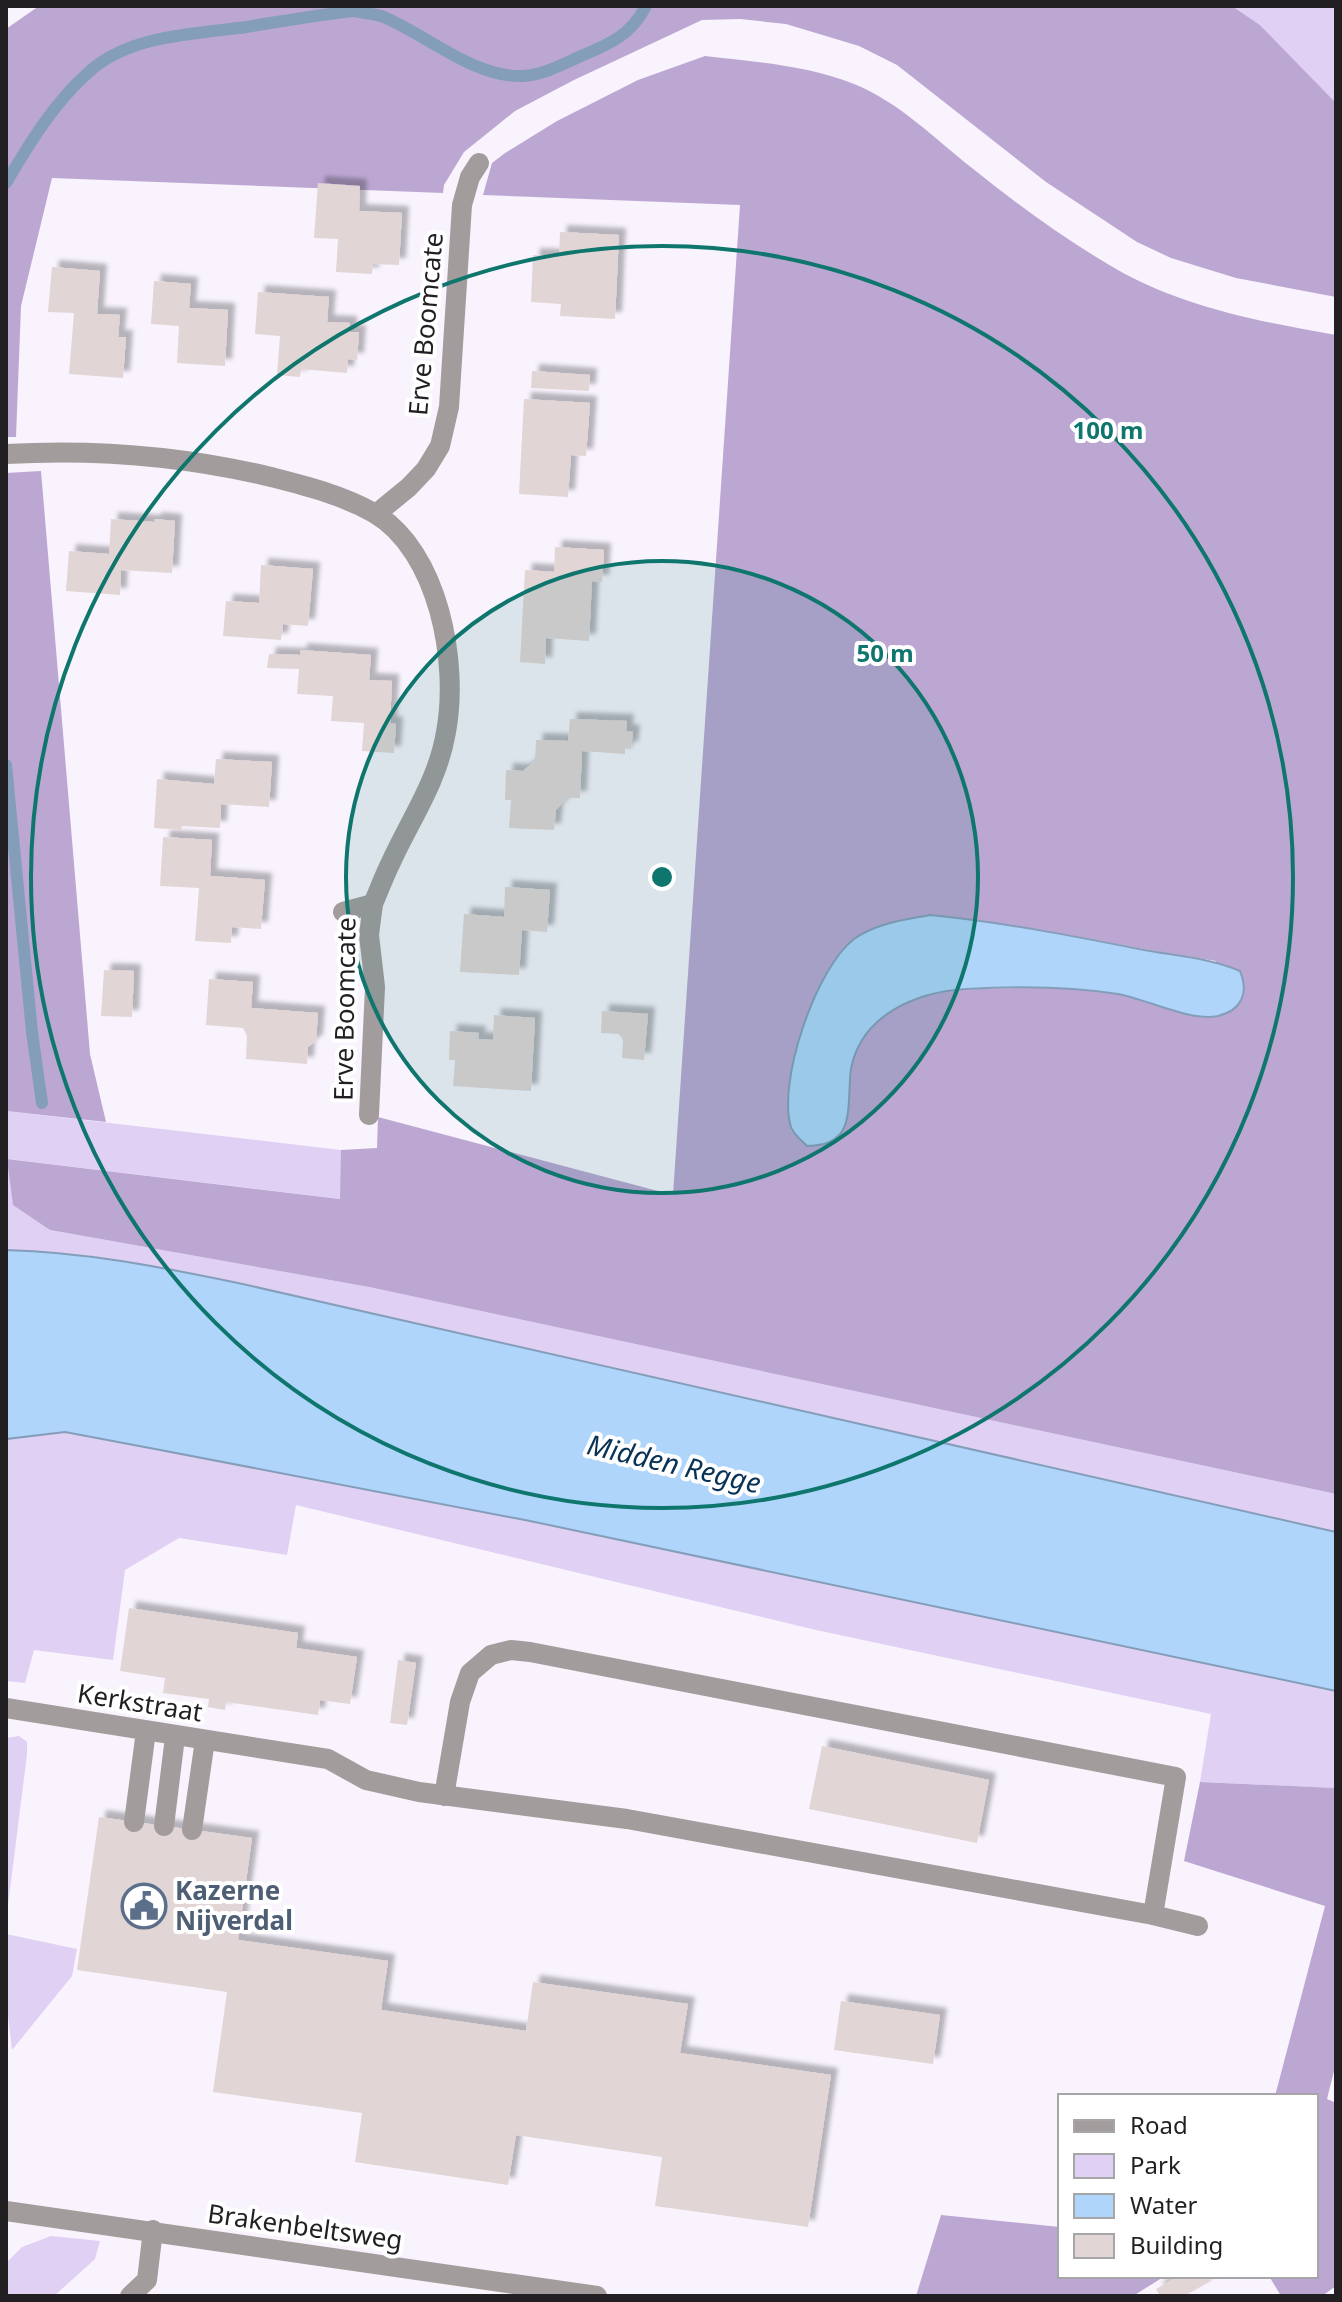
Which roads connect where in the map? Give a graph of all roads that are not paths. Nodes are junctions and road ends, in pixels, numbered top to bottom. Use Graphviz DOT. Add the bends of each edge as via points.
graph roads {
  1 [pos="479,163"];
  2 [pos="10,453"];
  3 [pos="376,514"];
  4 [pos="373,904"];
  5 [pos="343,912"];
  6 [pos="369,1115"];
  7 [pos="6,1708"];
  8 [pos="146,1731"];
  9 [pos="175,1737"];
  10 [pos="205,1740"];
  11 [pos="444,1796"];
  12 [pos="134,1822"];
  13 [pos="164,1826"];
  14 [pos="192,1830"];
  15 [pos="1153,1915"];
  16 [pos="1198,1926"];
  17 [pos="6,2211"];
  18 [pos="153,2230"];
  19 [pos="130,2296"];
  20 [pos="590,2296"];
  1 -- 3 [label="street, Erve Boomcate" via="462,205 449,407 440,446 426,469"];
  2 -- 3 [label="street, Erve Boomcate" via="203,462 304,485"];
  3 -- 4 [label="street, Erve Boomcate" via="423,564 435,596 450,687 446,732 431,786"];
  4 -- 5 [label="street, Erve Boomcate"];
  4 -- 6 [label="street, Erve Boomcate"];
  7 -- 8 [label="street, Kerkstraat"];
  8 -- 9 [label="street, Kerkstraat"];
  8 -- 12 [label="street"];
  9 -- 10 [label="street, Kerkstraat"];
  9 -- 13 [label="street"];
  10 -- 11 [label="street, Kerkstraat" via="328,1759 366,1780"];
  10 -- 14 [label="street"];
  11 -- 15 [label="street, Kerkstraat" via="627,1819"];
  11 -- 15 [label="street" via="470,1673 491,1655 530,1652 1176,1777"];
  15 -- 16 [label="street, Kerkstraat"];
  17 -- 18 [label="street, Brakenbeltsweg"];
  18 -- 19 [label="street" via="147,2280"];
  18 -- 20 [label="street, Brakenbeltsweg"];
}
